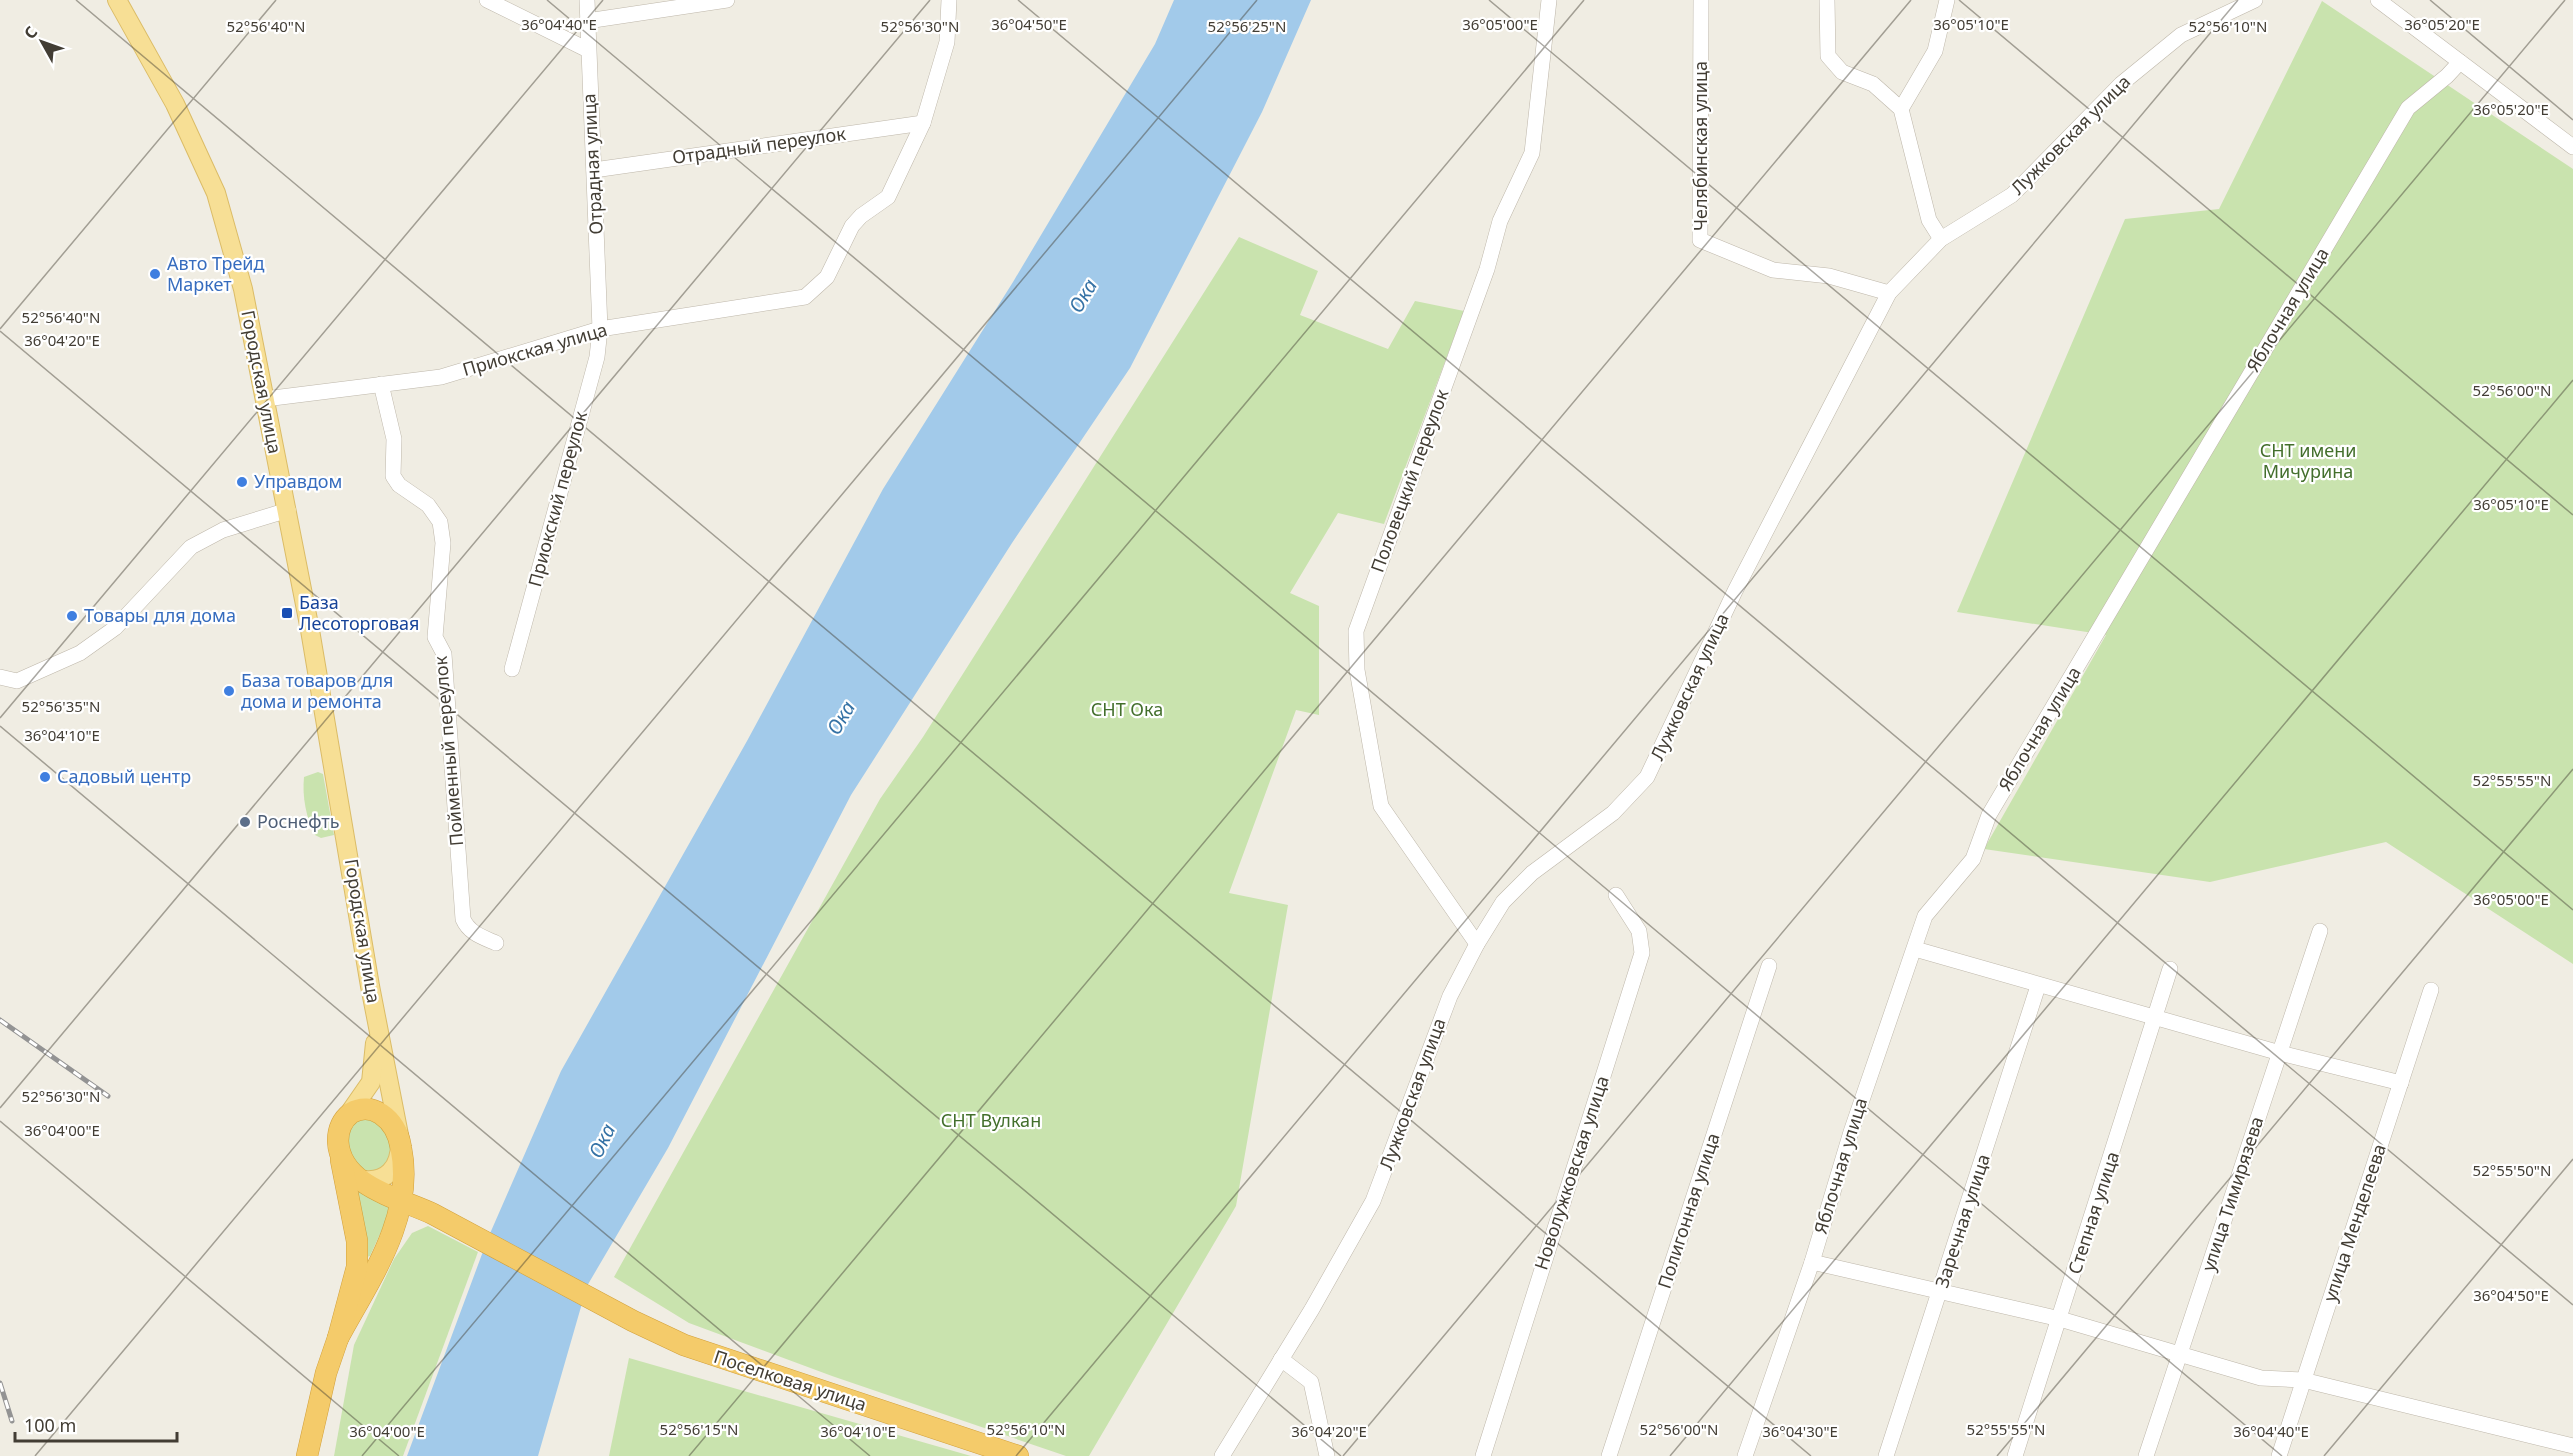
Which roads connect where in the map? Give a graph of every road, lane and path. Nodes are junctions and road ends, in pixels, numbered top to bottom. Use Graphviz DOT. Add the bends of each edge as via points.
graph roads {
  1 [pos="117,0"];
  2 [pos="487,0"];
  3 [pos="587,0"];
  4 [pos="727,0"];
  5 [pos="949,0"];
  6 [pos="1549,0"];
  7 [pos="1701,0"];
  8 [pos="1827,0"];
  9 [pos="1947,0"];
  10 [pos="2255,0"];
  11 [pos="2378,0"];
  12 [pos="587,21"];
  13 [pos="588,50"];
  14 [pos="2460,62"];
  15 [pos="1901,109"];
  16 [pos="924,123"];
  17 [pos="2573,147"];
  18 [pos="594,170"];
  19 [pos="1941,239"];
  20 [pos="1888,293"];
  21 [pos="600,329"];
  22 [pos="381,384"];
  23 [pos="265,399"];
  24 [pos="288,510"];
  25 [pos="512,669"];
  26 [pos="0,677"];
  27 [pos="1616,895"];
  28 [pos="2320,931"];
  29 [pos="496,943"];
  30 [pos="1477,945"];
  31 [pos="1915,949"];
  32 [pos="1769,966"];
  33 [pos="2170,969"];
  34 [pos="2038,986"];
  35 [pos="2431,990"];
  36 [pos="2157,1016"];
  37 [pos="376,1020"];
  38 [pos="2280,1053"];
  39 [pos="2401,1083"];
  40 [pos="345,1119"];
  41 [pos="400,1140"];
  42 [pos="340,1156"];
  43 [pos="405,1165"];
  44 [pos="358,1179"];
  45 [pos="403,1200"];
  46 [pos="437,1215"];
  47 [pos="384,1250"];
  48 [pos="1812,1262"];
  49 [pos="1940,1291"];
  50 [pos="2060,1319"];
  51 [pos="338,1338"];
  52 [pos="2179,1354"];
  53 [pos="1281,1359"];
  54 [pos="2303,1380"];
  55 [pos="2573,1446"];
  56 [pos="307,1456"];
  57 [pos="1018,1456"];
  58 [pos="1222,1456"];
  59 [pos="1327,1456"];
  60 [pos="1483,1456"];
  61 [pos="1609,1456"];
  62 [pos="1745,1456"];
  63 [pos="1886,1456"];
  64 [pos="2014,1456"];
  65 [pos="2146,1456"];
  66 [pos="2279,1456"];
  1 -- 23 [label="main road, Городская улица" via="175,104 216,193 243,289"];
  2 -- 13 [label="street"];
  3 -- 12 [label="street, Отрадная улица"];
  4 -- 12 [label="street"];
  5 -- 16 [label="street" via="947,42"];
  6 -- 30 [label="street, Половецкий переулок" via="1532,153 1500,221 1487,269 1356,631 1357,669 1381,806"];
  7 -- 20 [label="street, Челябинская улица" via="1700,240 1773,270 1829,276"];
  8 -- 15 [label="street" via="1828,56 1842,72 1873,84"];
  9 -- 15 [label="street" via="1935,51"];
  10 -- 19 [label="street, Лужковская улица" via="2181,35 2121,84 2012,195"];
  11 -- 14 [label="street"];
  12 -- 13 [label="street, Отрадная улица"];
  13 -- 18 [label="street, Отрадная улица"];
  14 -- 17 [label="street"];
  14 -- 31 [label="street, Яблочная улица" via="2408,108 1989,815 1973,859 1926,916"];
  15 -- 19 [label="street" via="1929,220"];
  16 -- 18 [label="street, Отрадный переулок"];
  16 -- 21 [label="street, Приокская улица" via="888,196 852,226 827,277 805,297"];
  18 -- 21 [label="street, Отрадная улица"];
  19 -- 20 [label="street, Лужковская улица"];
  20 -- 30 [label="street, Лужковская улица" via="1735,591 1647,777 1613,813 1532,873 1503,902"];
  21 -- 22 [label="street, Приокская улица" via="441,377"];
  21 -- 25 [label="street, Приокский переулок" via="597,357"];
  22 -- 23 [label="street, Приокская улица"];
  22 -- 29 [label="street, Пойменный переулок" via="394,439 393,476 399,485 428,505 440,522 443,543 435,637 444,654 463,919 466,927"];
  23 -- 24 [label="main road, Городская улица"];
  24 -- 26 [label="street" via="223,530 191,547 115,628 80,653 17,681"];
  24 -- 37 [label="main road, Городская улица"];
  27 -- 60 [label="street, Новолужковская улица" via="1639,931 1642,953"];
  28 -- 38 [label="street, улица Тимирязева"];
  30 -- 53 [label="street, Лужковская улица" via="1450,996 1373,1201"];
  31 -- 34 [label="street"];
  31 -- 48 [label="street, Яблочная улица" via="1851,1132"];
  32 -- 61 [label="street, Полигонная улица"];
  33 -- 36 [label="street, Степная улица"];
  34 -- 36 [label="street"];
  34 -- 49 [label="street, Заречная улица"];
  35 -- 39 [label="street, улица Менделеева"];
  36 -- 38 [label="street"];
  36 -- 50 [label="street, Степная улица"];
  37 -- 40 [label="main road" via="371,1082"];
  37 -- 41 [label="main road, Городская улица"];
  38 -- 39 [label="street"];
  38 -- 52 [label="street, улица Тимирязева"];
  39 -- 54 [label="street, улица Менделеева"];
  40 -- 41 [label="highway" via="359,1110 373,1109 391,1123"];
  40 -- 42 [label="highway" via="338,1137"];
  41 -- 43 [label="highway"];
  41 -- 44 [label="main road" via="398,1162 387,1177 369,1182"];
  42 -- 44 [label="highway"];
  42 -- 51 [label="highway" via="358,1254"];
  43 -- 45 [label="highway"];
  43 -- 46 [label="highway" via="415,1190"];
  44 -- 45 [label="highway, Поселковая улица"];
  45 -- 46 [label="highway, Поселковая улица"];
  45 -- 47 [label="highway"];
  46 -- 47 [label="highway" via="413,1214"];
  46 -- 57 [label="highway, Поселковая улица" via="633,1321 708,1354"];
  47 -- 51 [label="highway"];
  48 -- 49 [label="street"];
  48 -- 62 [label="street, Яблочная улица"];
  49 -- 50 [label="street"];
  49 -- 63 [label="street, Заречная улица"];
  50 -- 52 [label="street"];
  50 -- 64 [label="street, Степная улица"];
  51 -- 56 [label="highway" via="320,1393"];
  52 -- 54 [label="street" via="2261,1378"];
  52 -- 65 [label="street, улица Тимирязева"];
  53 -- 58 [label="street, Лужковская улица"];
  53 -- 59 [label="street" via="1311,1382"];
  54 -- 55 [label="street"];
  54 -- 66 [label="street, улица Менделеева"];
}
